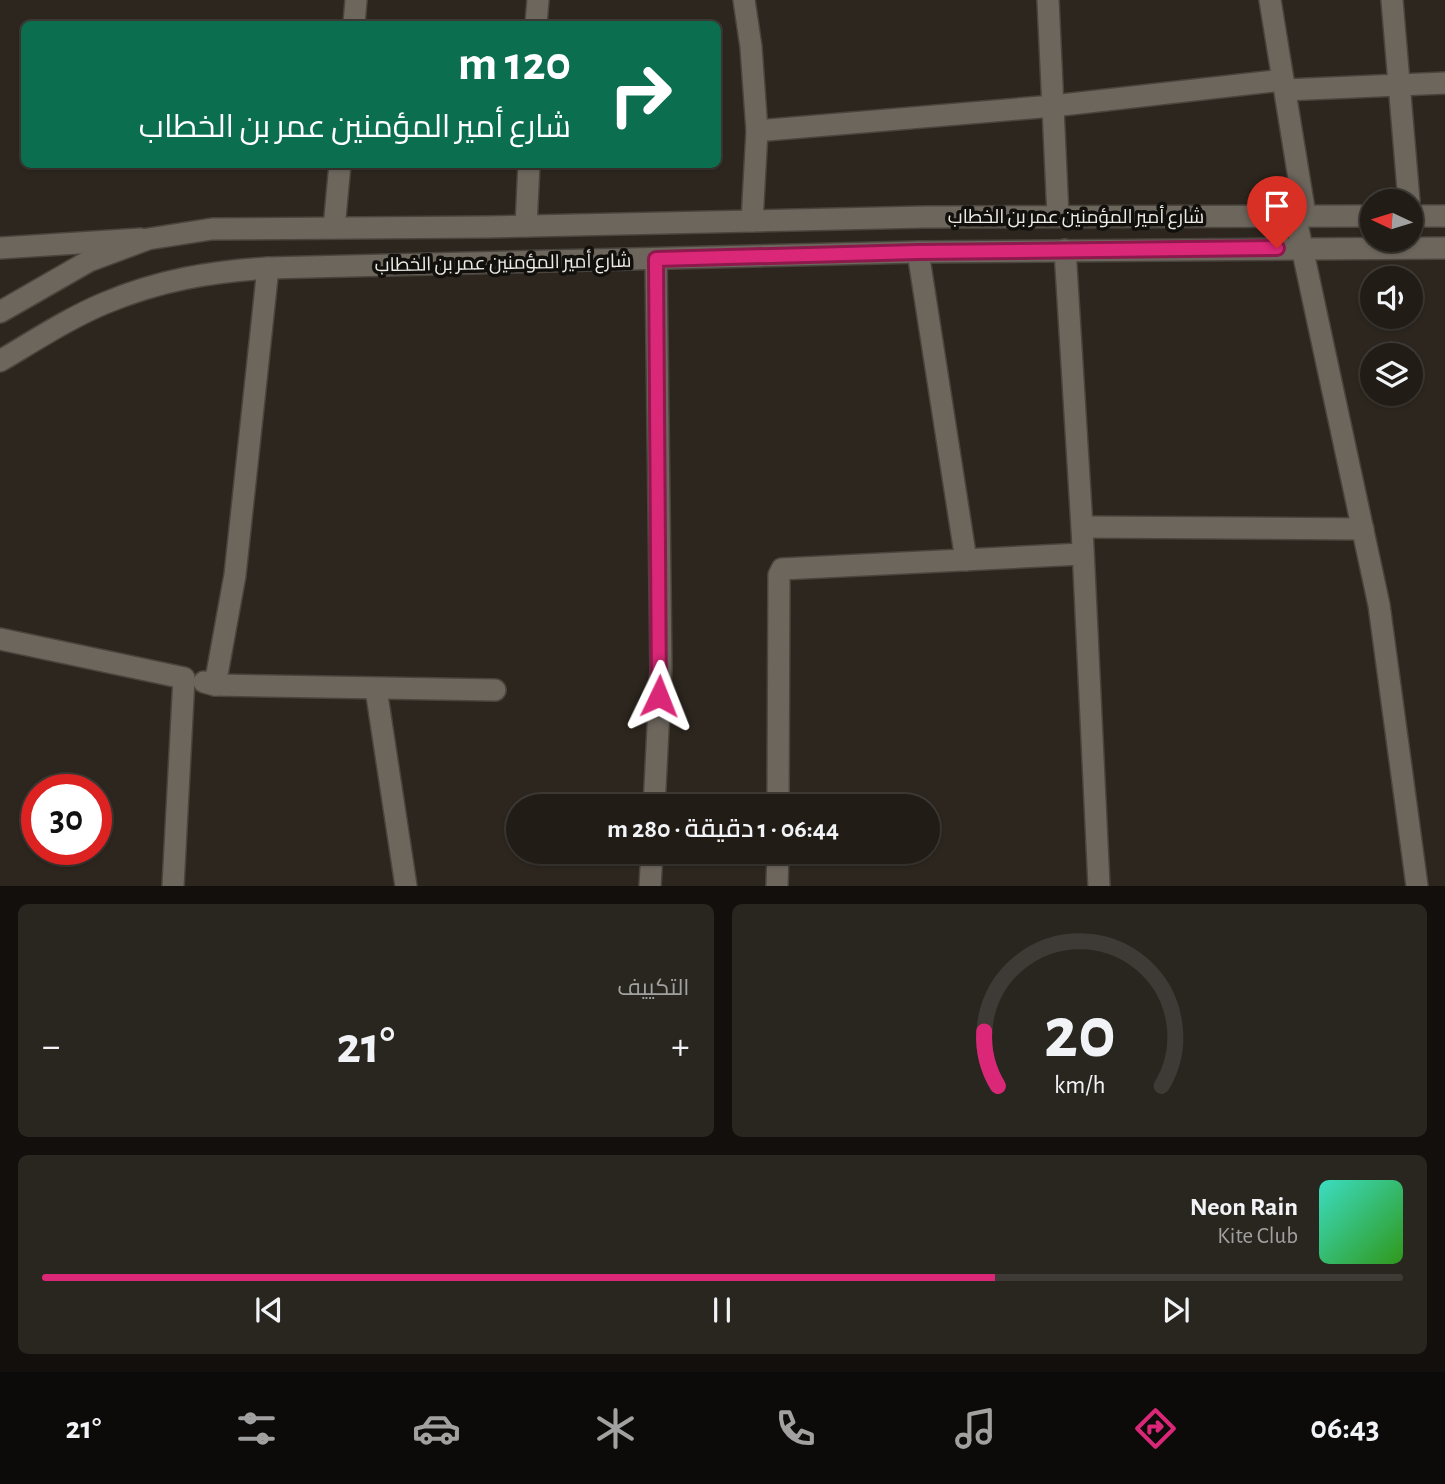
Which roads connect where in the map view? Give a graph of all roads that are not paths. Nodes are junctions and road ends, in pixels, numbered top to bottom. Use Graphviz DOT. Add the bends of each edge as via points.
graph roads {
  1 [pos="356,0"];
  2 [pos="538,0"];
  3 [pos="744,0"];
  4 [pos="1048,0"];
  5 [pos="1270,0"];
  6 [pos="1392,0"];
  7 [pos="354,21"];
  8 [pos="536,21"];
  9 [pos="1445,83"];
  10 [pos="1284,85"];
  11 [pos="1399,85"];
  12 [pos="1053,106"];
  13 [pos="757,131"];
  14 [pos="340,168"];
  15 [pos="529,168"];
  16 [pos="1408,189"];
  17 [pos="1300,215"];
  18 [pos="1058,216"];
  19 [pos="1360,216"];
  20 [pos="1423,216"];
  21 [pos="1445,216"];
  22 [pos="752,221"];
  23 [pos="526,226"];
  24 [pos="334,228"];
  25 [pos="148,239"];
  26 [pos="0,248"];
  27 [pos="1302,248"];
  28 [pos="1445,248"];
  29 [pos="1065,250"];
  30 [pos="918,252"];
  31 [pos="656,259"];
  32 [pos="268,268"];
  33 [pos="0,312"];
  34 [pos="0,361"];
  35 [pos="1082,527"];
  36 [pos="1363,529"];
  37 [pos="1082,554"];
  38 [pos="966,560"];
  39 [pos="0,639"];
  40 [pos="184,678"];
  41 [pos="215,685"];
  42 [pos="376,689"];
  43 [pos="495,690"];
  44 [pos="655,794"];
  45 [pos="778,794"];
  46 [pos="651,864"];
  47 [pos="778,864"];
  48 [pos="173,886"];
  49 [pos="406,886"];
  50 [pos="650,886"];
  51 [pos="778,886"];
  52 [pos="1099,886"];
  53 [pos="1418,886"];
  1 -- 7 [label="street"];
  2 -- 8 [label="street"];
  3 -- 13 [label="street"];
  4 -- 12 [label="street"];
  5 -- 10 [label="street"];
  6 -- 11 [label="street"];
  9 -- 11 [label="street"];
  10 -- 11 [label="street"];
  10 -- 12 [label="street"];
  10 -- 17 [label="street"];
  11 -- 16 [label="street"];
  12 -- 13 [label="street"];
  12 -- 18 [label="street"];
  13 -- 22 [label="street"];
  14 -- 24 [label="street"];
  15 -- 23 [label="street"];
  17 -- 18 [label="street, شارع أمير المؤمنين عمر بن الخطاب"];
  17 -- 19 [label="street, شارع أمير المؤمنين عمر بن الخطاب"];
  17 -- 27 [label="street"];
  18 -- 22 [label="street, شارع أمير المؤمنين عمر بن الخطاب"];
  20 -- 21 [label="street"];
  22 -- 23 [label="street, شارع أمير المؤمنين عمر بن الخطاب"];
  23 -- 24 [label="street, شارع أمير المؤمنين عمر بن الخطاب"];
  24 -- 25 [label="street, شارع أمير المؤمنين عمر بن الخطاب" via="212,229"];
  25 -- 26 [label="street"];
  25 -- 33 [label="street, شارع أمير المؤمنين عمر بن الخطاب" via="89,261"];
  27 -- 28 [label="street, شارع أمير المؤمنين عمر بن الخطاب"];
  27 -- 29 [label="street, شارع أمير المؤمنين عمر بن الخطاب"];
  27 -- 36 [label="street"];
  29 -- 30 [label="street, شارع أمير المؤمنين عمر بن الخطاب"];
  29 -- 35 [label="street"];
  30 -- 31 [label="street, شارع أمير المؤمنين عمر بن الخطاب"];
  30 -- 38 [label="street"];
  31 -- 32 [label="street, شارع أمير المؤمنين عمر بن الخطاب"];
  31 -- 44 [label="street" via="661,668"];
  32 -- 34 [label="street, شارع أمير المؤمنين عمر بن الخطاب" via="212,272 158,284 103,304"];
  32 -- 41 [label="street" via="235,575"];
  35 -- 36 [label="street"];
  35 -- 37 [label="street"];
  36 -- 53 [label="street" via="1379,605"];
  37 -- 38 [label="street"];
  37 -- 52 [label="street"];
  38 -- 45 [label="street" via="782,569"];
  39 -- 40 [label="street"];
  40 -- 41 [label="street"];
  40 -- 48 [label="street"];
  41 -- 42 [label="street"];
  42 -- 43 [label="street"];
  42 -- 49 [label="street"];
  46 -- 50 [label="street"];
  47 -- 51 [label="street"];
}
